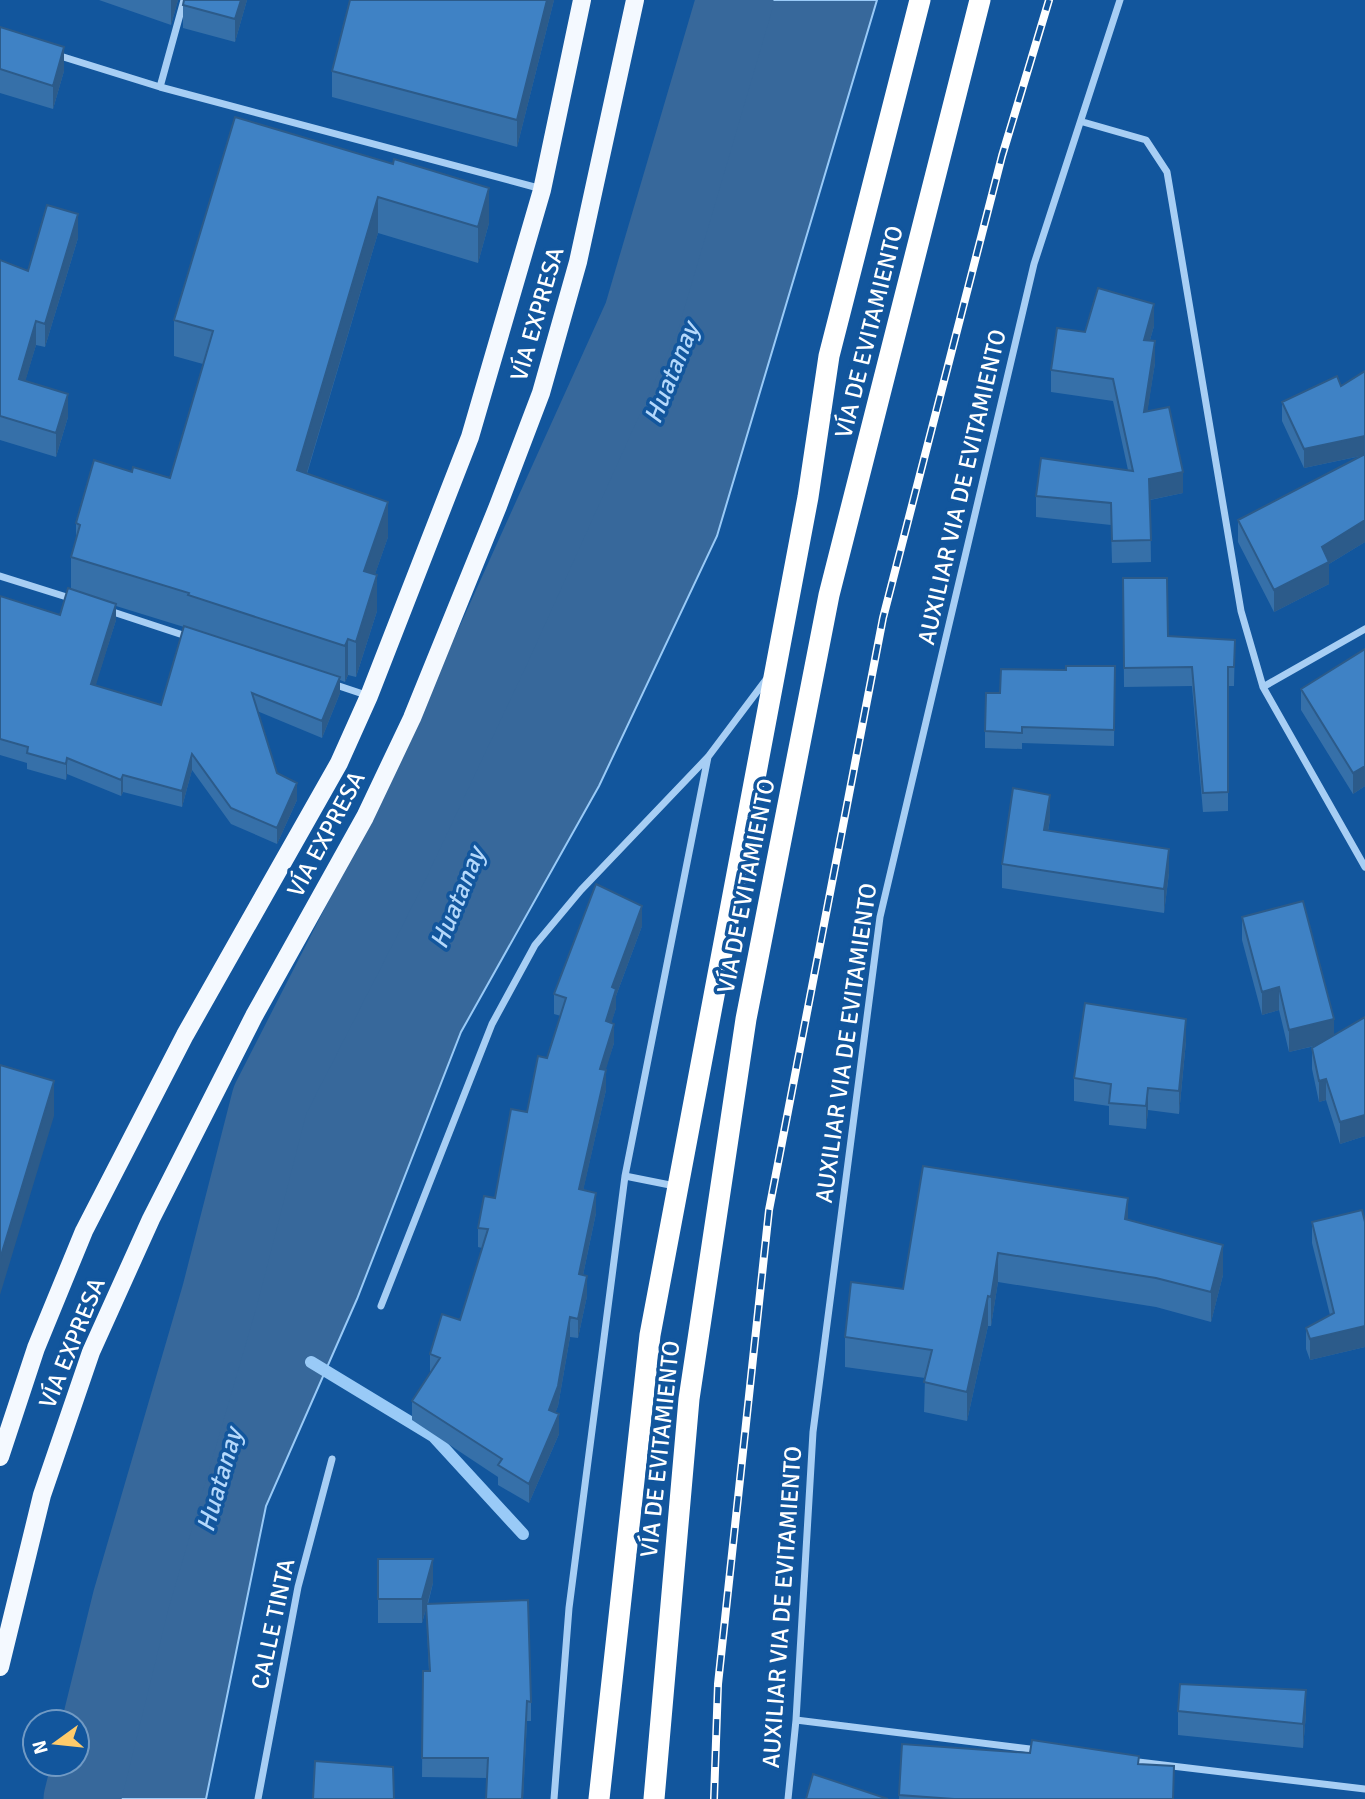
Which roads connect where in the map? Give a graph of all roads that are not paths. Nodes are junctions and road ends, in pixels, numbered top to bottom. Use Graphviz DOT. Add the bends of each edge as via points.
graph roads {
  1 [pos="184,0"];
  2 [pos="582,0"];
  3 [pos="635,0"];
  4 [pos="920,0"];
  5 [pos="979,0"];
  6 [pos="1120,0"];
  7 [pos="49,52"];
  8 [pos="160,87"];
  9 [pos="1083,122"];
  10 [pos="542,190"];
  11 [pos="0,576"];
  12 [pos="79,601"];
  13 [pos="92,606"];
  14 [pos="1365,629"];
  15 [pos="198,640"];
  16 [pos="775,667"];
  17 [pos="330,683"];
  18 [pos="1263,687"];
  19 [pos="369,696"];
  20 [pos="708,757"];
  21 [pos="1365,867"];
  22 [pos="625,1176"];
  23 [pos="679,1187"];
  24 [pos="381,1306"];
  25 [pos="0,1457"];
  26 [pos="332,1459"];
  27 [pos="0,1667"];
  28 [pos="796,1720"];
  29 [pos="1046,1751"];
  30 [pos="1115,1759"];
  31 [pos="1365,1789"];
  32 [pos="258,1799"];
  33 [pos="554,1799"];
  34 [pos="599,1799"];
  35 [pos="654,1799"];
  36 [pos="788,1799"];
  1 -- 8 [label="street"];
  2 -- 10 [label="main road, VÍA EXPRESA"];
  3 -- 27 [label="main road, VÍA EXPRESA" via="579,262 541,393 498,506 412,719 365,817 254,1016 151,1219 92,1352 42,1495"];
  4 -- 16 [label="highway, VÍA DE EVITAMIENTO" via="829,356"];
  5 -- 35 [label="highway, VÍA DE EVITAMIENTO" via="830,595 746,1019 689,1399"];
  6 -- 9 [label="street, AUXILIAR VIA DE EVITAMIENTO"];
  7 -- 8 [label="street"];
  8 -- 10 [label="street"];
  9 -- 18 [label="street" via="1146,140 1167,172 1241,611"];
  9 -- 28 [label="street, AUXILIAR VIA DE EVITAMIENTO" via="1034,264 880,918 813,1432"];
  10 -- 19 [label="main road, VÍA EXPRESA" via="470,437"];
  11 -- 12 [label="street"];
  13 -- 15 [label="street"];
  14 -- 18 [label="street"];
  16 -- 20 [label="street"];
  16 -- 23 [label="highway, VÍA DE EVITAMIENTO"];
  17 -- 19 [label="street"];
  18 -- 21 [label="street"];
  19 -- 25 [label="main road, VÍA EXPRESA" via="339,763 185,1035 84,1231 36,1348"];
  20 -- 22 [label="street"];
  20 -- 24 [label="street" via="534,945 492,1024"];
  22 -- 23 [label="street"];
  22 -- 33 [label="street" via="569,1608"];
  23 -- 34 [label="highway, VÍA DE EVITAMIENTO" via="650,1335"];
  26 -- 32 [label="street, CALLE TINTA" via="298,1587"];
  28 -- 29 [label="street"];
  28 -- 36 [label="street, AUXILIAR VIA DE EVITAMIENTO"];
  30 -- 31 [label="street"];
}
